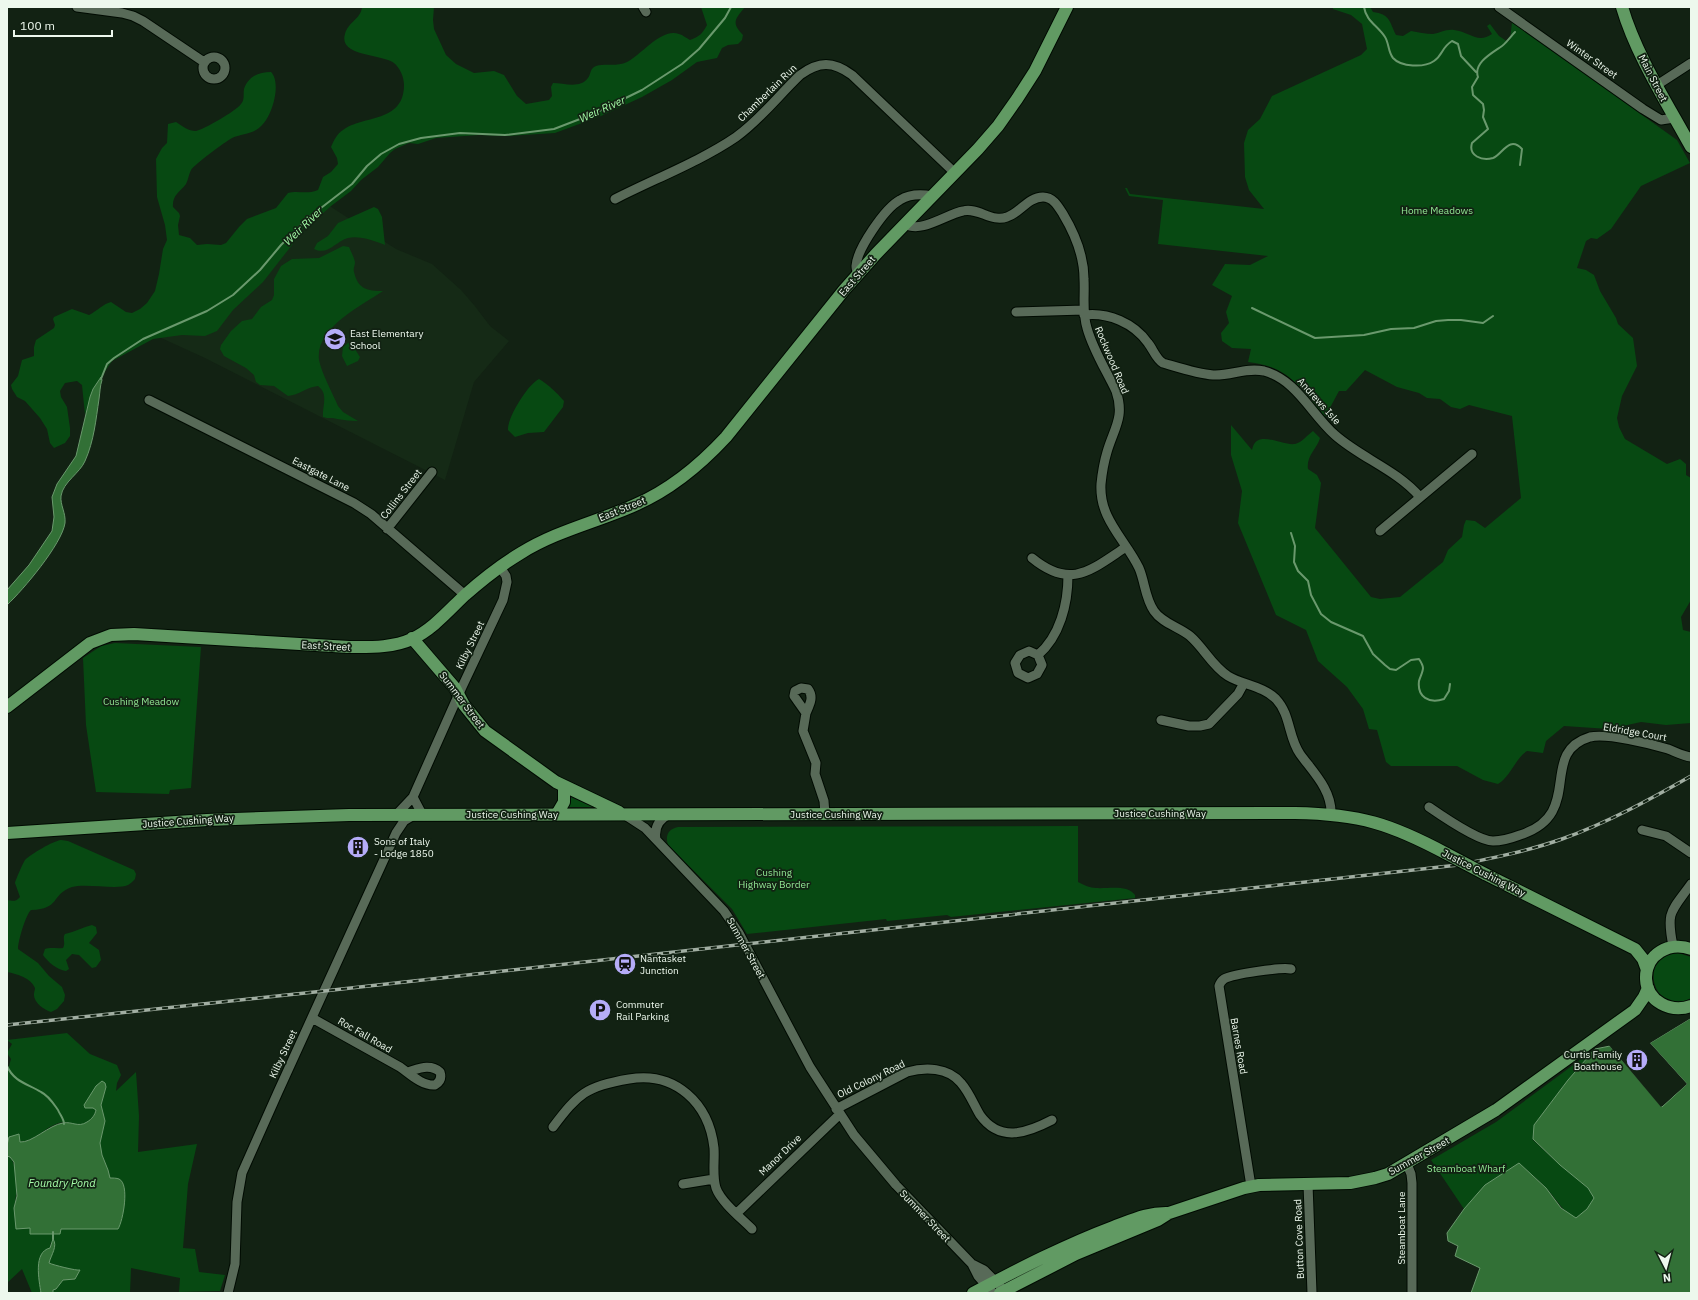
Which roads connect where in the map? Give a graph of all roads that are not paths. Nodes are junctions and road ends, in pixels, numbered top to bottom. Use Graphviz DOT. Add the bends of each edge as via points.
graph roads {
  1 [pos="77,7"];
  2 [pos="1067,7"];
  3 [pos="1499,7"];
  4 [pos="1506,7"];
  5 [pos="1622,7"];
  6 [pos="1519,21"];
  7 [pos="204,62"];
  8 [pos="1691,63"];
  9 [pos="1657,85"];
  10 [pos="1674,118"];
  11 [pos="1691,147"];
  12 [pos="955,173"];
  13 [pos="932,196"];
  14 [pos="615,199"];
  15 [pos="906,224"];
  16 [pos="858,275"];
  17 [pos="1016,312"];
  18 [pos="1084,312"];
  19 [pos="149,400"];
  20 [pos="1472,454"];
  21 [pos="432,472"];
  22 [pos="1420,498"];
  23 [pos="388,529"];
  24 [pos="1380,531"];
  25 [pos="1126,547"];
  26 [pos="1032,558"];
  27 [pos="500,568"];
  28 [pos="1068,575"];
  29 [pos="465,595"];
  30 [pos="412,638"];
  31 [pos="1038,656"];
  32 [pos="1244,683"];
  33 [pos="458,695"];
  34 [pos="7,707"];
  35 [pos="806,713"];
  36 [pos="1161,720"];
  37 [pos="1691,757"];
  38 [pos="564,786"];
  39 [pos="413,797"];
  40 [pos="1429,807"];
  41 [pos="393,814"];
  42 [pos="418,814"];
  43 [pos="557,814"];
  44 [pos="624,814"];
  45 [pos="670,814"];
  46 [pos="825,814"];
  47 [pos="1331,814"];
  48 [pos="1642,830"];
  49 [pos="7,833"];
  50 [pos="396,834"];
  51 [pos="656,839"];
  52 [pos="1691,853"];
  53 [pos="1691,884"];
  54 [pos="1667,948"];
  55 [pos="1635,949"];
  56 [pos="1691,949"];
  57 [pos="1291,969"];
  58 [pos="1647,970"];
  59 [pos="1648,988"];
  60 [pos="1691,1006"];
  61 [pos="1667,1007"];
  62 [pos="1635,1010"];
  63 [pos="312,1018"];
  64 [pos="407,1072"];
  65 [pos="838,1111"];
  66 [pos="1052,1120"];
  67 [pos="553,1127"];
  68 [pos="1407,1164"];
  69 [pos="714,1179"];
  70 [pos="683,1184"];
  71 [pos="1308,1184"];
  72 [pos="1251,1186"];
  73 [pos="737,1213"];
  74 [pos="752,1229"];
  75 [pos="998,1289"];
  76 [pos="228,1293"];
  77 [pos="973,1293"];
  78 [pos="1312,1293"];
  79 [pos="1412,1293"];
  1 -- 7 [label="street" via="133,16"];
  2 -- 12 [label="main road, East Street" via="1042,58 1017,99 986,140"];
  3 -- 6 [label="street, Winter Street"];
  4 -- 6 [label="street"];
  5 -- 9 [label="main road, Main Street" via="1638,50"];
  6 -- 10 [label="street, Winter Street" via="1661,120"];
  8 -- 9 [label="street"];
  9 -- 10 [label="main road, Main Street"];
  10 -- 11 [label="main road, Main Street"];
  12 -- 13 [label="main road, East Street"];
  12 -- 14 [label="street, Chamberlain Run" via="852,76 840,67 824,64 808,69 800,75 756,120 729,141"];
  13 -- 15 [label="main road, East Street"];
  13 -- 16 [label="street" via="913,195 889,208 874,228 858,258"];
  15 -- 16 [label="main road, East Street"];
  15 -- 18 [label="street, Rockwood Road" via="921,226 970,210 994,218 1004,218 1033,199 1049,198 1066,219 1079,249 1084,271"];
  16 -- 27 [label="main road, East Street" via="802,341 731,432 689,472 644,501 550,538"];
  17 -- 18 [label="street, Andrews Isle"];
  18 -- 22 [label="street, Andrews Isle" via="1126,323 1141,335 1163,363 1212,375 1250,369 1277,376 1298,393 1335,435 1405,482"];
  18 -- 25 [label="street, Rockwood Road" via="1090,336 1119,402 1119,420 1105,458 1101,492 1107,517"];
  19 -- 23 [label="street, Eastgate Lane" via="354,503"];
  20 -- 22 [label="street"];
  21 -- 23 [label="street, Collins Street"];
  22 -- 24 [label="street"];
  23 -- 29 [label="street, Eastgate Lane"];
  25 -- 28 [label="street" via="1088,570"];
  25 -- 32 [label="street, Rockwood Road" via="1140,570 1149,601 1157,615 1190,636 1225,674"];
  26 -- 28 [label="street" via="1049,570"];
  27 -- 29 [label="main road, East Street"];
  27 -- 33 [label="street, Kilby Street" via="507,580 505,596"];
  28 -- 31 [label="street" via="1059,627 1051,642"];
  29 -- 30 [label="main road, East Street" via="433,625"];
  30 -- 33 [label="main road, Summer Street" via="455,688"];
  30 -- 34 [label="main road, East Street" via="391,645 366,647 116,634 90,643"];
  32 -- 36 [label="street" via="1238,694 1209,724 1196,726"];
  32 -- 47 [label="street, Rockwood Road" via="1267,692 1282,707 1289,721 1295,747 1328,794"];
  33 -- 38 [label="main road, Summer Street" via="485,730"];
  33 -- 39 [label="street, Kilby Street"];
  35 -- 46 [label="street" via="803,722 804,734 816,761 815,774 824,801"];
  37 -- 40 [label="street, Eldridge Court" via="1610,736 1586,739 1569,750 1564,759 1559,796 1547,820 1530,832 1500,840 1490,841 1481,838"];
  38 -- 43 [label="main road" via="564,802"];
  38 -- 44 [label="main road, Summer Street"];
  39 -- 41 [label="street, Kilby Street"];
  39 -- 42 [label="street"];
  41 -- 42 [label="main road, Justice Cushing Way"];
  41 -- 49 [label="main road, Justice Cushing Way" via="270,817"];
  41 -- 50 [label="street"];
  42 -- 43 [label="main road, Justice Cushing Way"];
  42 -- 50 [label="street, Kilby Street" via="404,821"];
  43 -- 44 [label="main road, Justice Cushing Way"];
  44 -- 45 [label="main road, Justice Cushing Way"];
  44 -- 51 [label="street, Summer Street" via="646,828"];
  45 -- 46 [label="main road, Justice Cushing Way"];
  45 -- 51 [label="street" via="657,825"];
  46 -- 47 [label="main road, Justice Cushing Way"];
  47 -- 55 [label="main road, Justice Cushing Way, bridge" via="1390,826"];
  48 -- 52 [label="street" via="1666,836"];
  50 -- 63 [label="street, Kilby Street"];
  51 -- 65 [label="street, Summer Street" via="731,920 807,1061"];
  53 -- 54 [label="street" via="1670,915"];
  54 -- 55 [label="main road, Justice Cushing Way"];
  54 -- 56 [label="main road, Justice Cushing Way"];
  54 -- 58 [label="main road" via="1653,959"];
  55 -- 58 [label="main road"];
  57 -- 72 [label="street, Barnes Road" via="1230,977 1222,980 1219,986"];
  58 -- 59 [label="main road"];
  59 -- 61 [label="main road" via="1654,998"];
  59 -- 62 [label="main road, Summer Street"];
  60 -- 61 [label="main road, Summer Street" via="1679,1009"];
  61 -- 62 [label="main road, Summer Street" via="1654,1006"];
  62 -- 68 [label="main road, Summer Street" via="1496,1110"];
  63 -- 64 [label="street, Roc Fall Road"];
  63 -- 76 [label="street, Kilby Street" via="242,1173 237,1202 235,1264"];
  65 -- 66 [label="street, Old Colony Road" via="907,1072 932,1069 956,1078 964,1086 981,1116 990,1125 1001,1130 1011,1133 1028,1132"];
  65 -- 73 [label="street, Manor Drive"];
  65 -- 75 [label="street, Summer Street" via="882,1170 972,1264 978,1276"];
  67 -- 69 [label="street" via="572,1102 593,1088 636,1078 665,1080 689,1095 699,1106 708,1123 714,1149"];
  68 -- 71 [label="main road, Summer Street" via="1383,1176 1366,1180 1342,1184"];
  68 -- 79 [label="street, Steamboat Lane" via="1412,1174"];
  69 -- 70 [label="street"];
  69 -- 73 [label="street" via="720,1196"];
  71 -- 72 [label="main road, Summer Street"];
  71 -- 78 [label="street, Button Cove Road"];
  72 -- 75 [label="main road, Summer Street" via="1169,1213 1156,1212 1100,1232 1059,1249"];
  73 -- 74 [label="street"];
  75 -- 77 [label="main road"];
}
